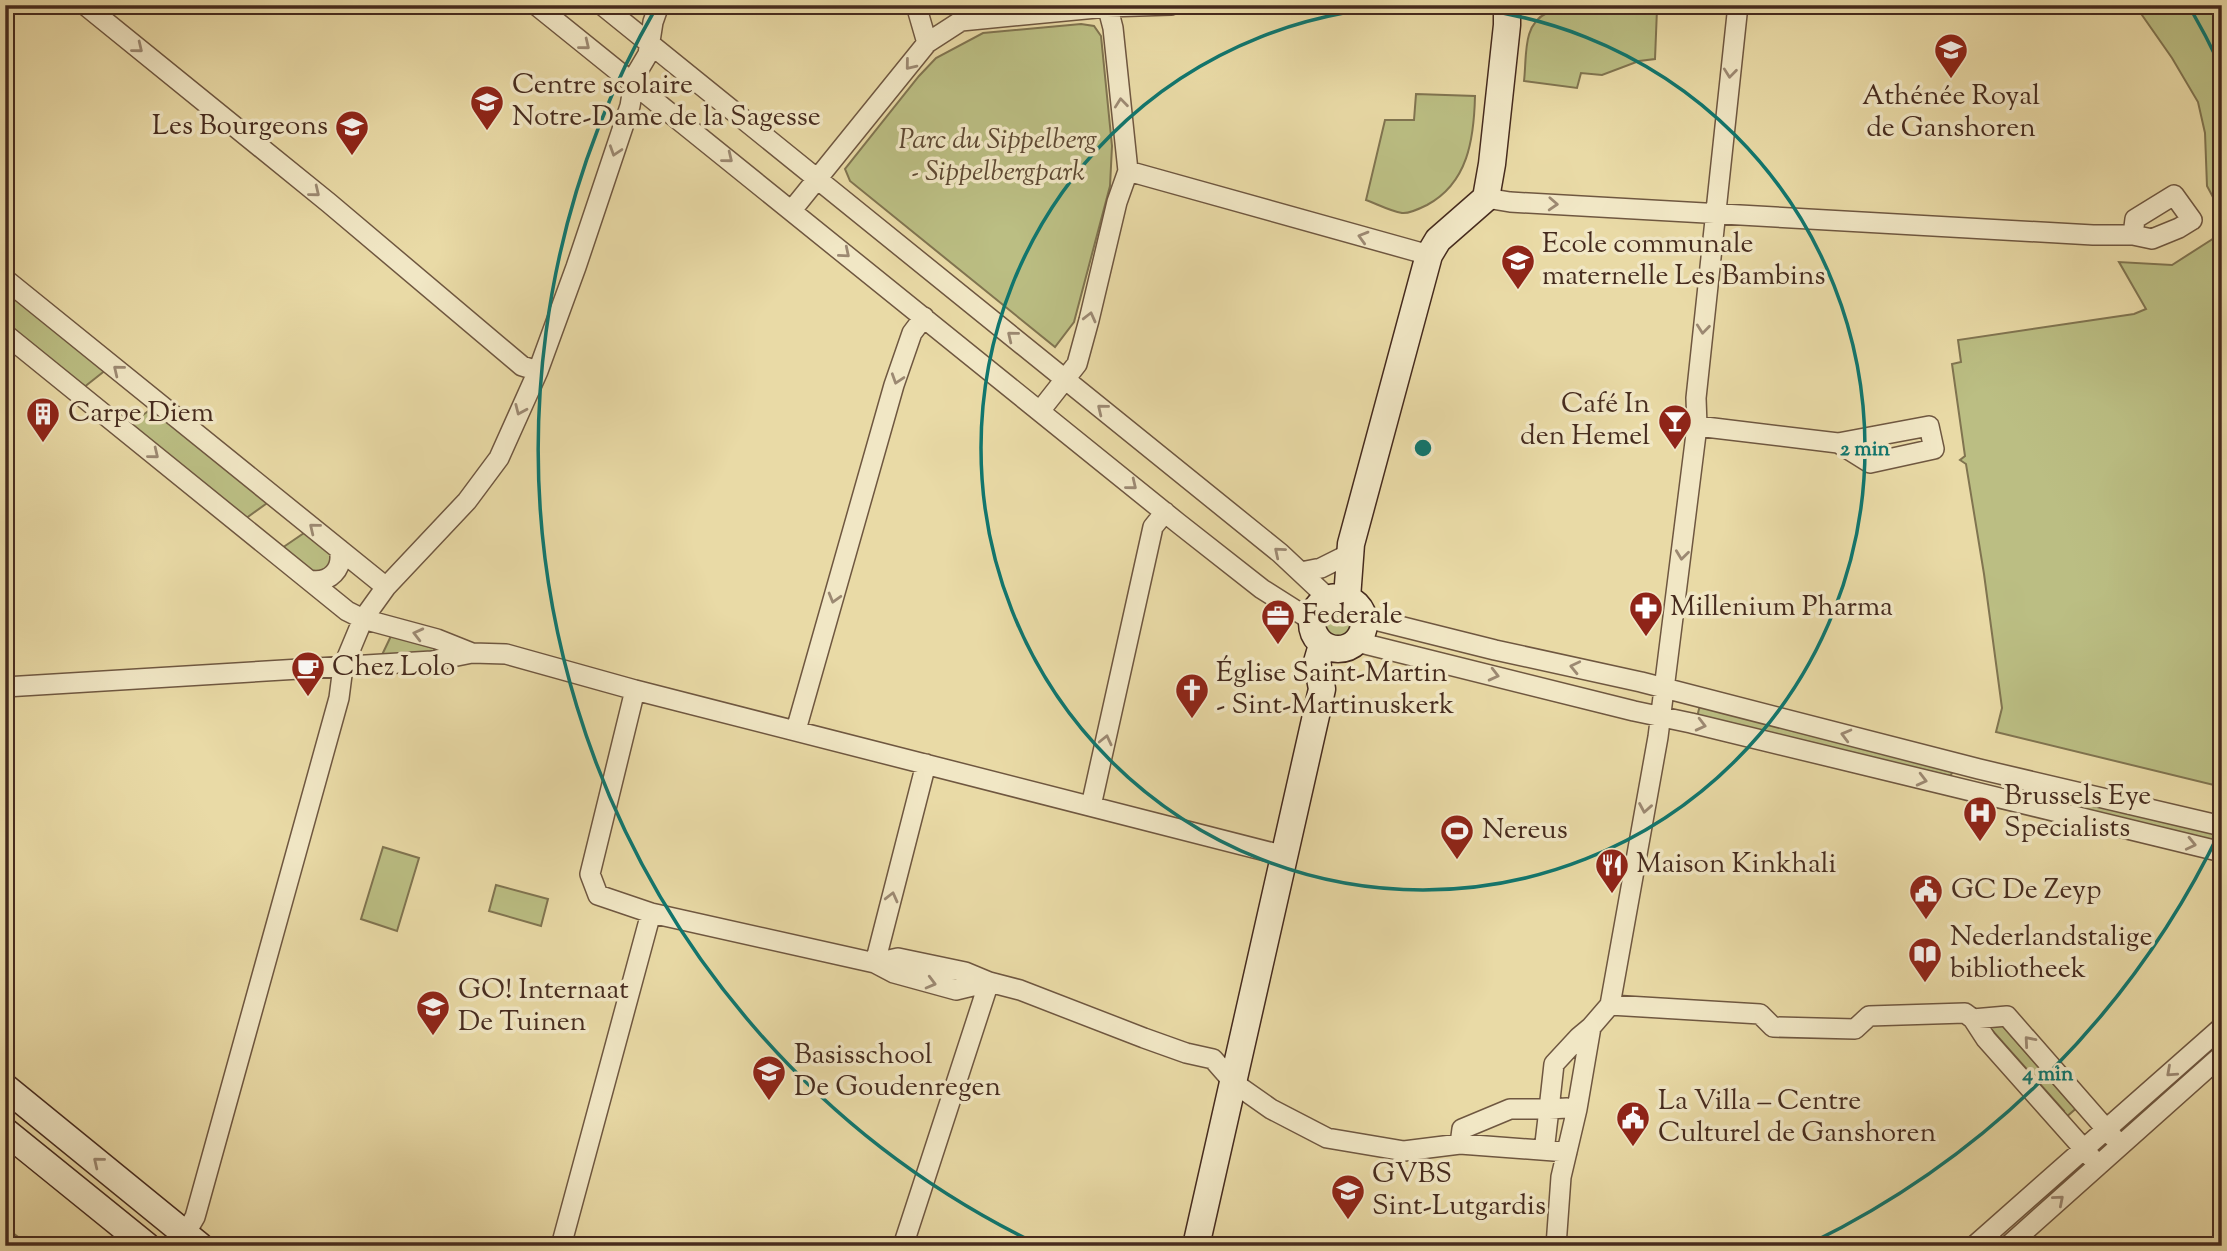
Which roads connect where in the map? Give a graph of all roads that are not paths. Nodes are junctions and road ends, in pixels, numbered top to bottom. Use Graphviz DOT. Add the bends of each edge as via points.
graph roads {
  1 [pos="85,5"];
  2 [pos="536,5"];
  3 [pos="602,5"];
  4 [pos="659,5"];
  5 [pos="916,5"];
  6 [pos="1171,5"];
  7 [pos="1507,5"];
  8 [pos="1738,5"];
  9 [pos="1107,6"];
  10 [pos="958,13"];
  11 [pos="649,43"];
  12 [pos="928,43"];
  13 [pos="635,85"];
  14 [pos="1128,171"];
  15 [pos="817,180"];
  16 [pos="1486,198"];
  17 [pos="792,210"];
  18 [pos="1716,212"];
  19 [pos="2133,235"];
  20 [pos="1429,255"];
  21 [pos="5,279"];
  22 [pos="924,317"];
  23 [pos="5,334"];
  24 [pos="538,372"];
  25 [pos="1065,379"];
  26 [pos="1040,411"];
  27 [pos="1697,426"];
  28 [pos="1838,443"];
  29 [pos="1165,512"];
  30 [pos="339,549"];
  31 [pos="1346,551"];
  32 [pos="1301,572"];
  33 [pos="309,580"];
  34 [pos="386,587"];
  35 [pos="363,619"];
  36 [pos="1311,620"];
  37 [pos="1343,625"];
  38 [pos="472,653"];
  39 [pos="343,667"];
  40 [pos="5,687"];
  41 [pos="1665,688"];
  42 [pos="635,690"];
  43 [pos="1661,717"];
  44 [pos="796,730"];
  45 [pos="926,764"];
  46 [pos="1979,769"];
  47 [pos="1973,792"];
  48 [pos="1091,806"];
  49 [pos="2222,826"];
  50 [pos="2222,852"];
  51 [pos="1285,856"];
  52 [pos="651,914"];
  53 [pos="875,963"];
  54 [pos="989,982"];
  55 [pos="1610,1005"];
  56 [pos="1973,1019"];
  57 [pos="1591,1027"];
  58 [pos="2222,1027"];
  59 [pos="2222,1055"];
  60 [pos="1234,1083"];
  61 [pos="5,1087"];
  62 [pos="1558,1108"];
  63 [pos="2106,1130"];
  64 [pos="5,1131"];
  65 [pos="1545,1143"];
  66 [pos="1460,1144"];
  67 [pos="2120,1145"];
  68 [pos="2084,1149"];
  69 [pos="1567,1152"];
  70 [pos="2098,1165"];
  71 [pos="188,1242"];
  72 [pos="146,1246"];
  73 [pos="561,1246"];
  74 [pos="903,1246"];
  75 [pos="1196,1246"];
  76 [pos="1556,1246"];
  77 [pos="1974,1246"];
  78 [pos="2008,1246"];
  1 -- 24 [label="street, one-way" via="522,366"];
  2 -- 13 [label="street, one-way"];
  3 -- 11 [label="street"];
  4 -- 11 [label="street"];
  5 -- 12 [label="street"];
  6 -- 9 [label="street"];
  7 -- 16 [label="street"];
  8 -- 18 [label="street, one-way"];
  9 -- 10 [label="street"];
  14 -- 9 [label="street, one-way" via="1114,28"];
  10 -- 12 [label="street"];
  11 -- 13 [label="street"];
  11 -- 15 [label="street"];
  12 -- 15 [label="street, one-way"];
  13 -- 17 [label="street, one-way"];
  13 -- 24 [label="street, one-way"];
  20 -- 14 [label="street, one-way"];
  25 -- 14 [label="street, one-way" via="1077,364"];
  15 -- 17 [label="street"];
  25 -- 15 [label="street, one-way"];
  16 -- 18 [label="street, one-way"];
  16 -- 20 [label="street" via="1438,240"];
  17 -- 22 [label="street, one-way"];
  18 -- 19 [label="street"];
  18 -- 27 [label="street, one-way"];
  20 -- 31 [label="street"];
  30 -- 21 [label="street, one-way"];
  22 -- 26 [label="street"];
  22 -- 44 [label="street, one-way" via="912,333 894,385"];
  23 -- 33 [label="street, one-way"];
  24 -- 34 [label="street, one-way" via="499,458 467,501"];
  25 -- 26 [label="street"];
  32 -- 25 [label="street, one-way"];
  26 -- 29 [label="street, one-way"];
  27 -- 28 [label="street"];
  27 -- 41 [label="street, one-way"];
  29 -- 36 [label="street" via="1262,589"];
  48 -- 29 [label="street, one-way" via="1153,527"];
  30 -- 33 [label="street" via="341,559 333,575"];
  30 -- 34 [label="street"];
  31 -- 32 [label="street" via="1321,568"];
  31 -- 37 [label="street"];
  32 -- 37 [label="street"];
  33 -- 35 [label="street"];
  34 -- 35 [label="street"];
  38 -- 35 [label="street, one-way"];
  35 -- 39 [label="street"];
  36 -- 37 [label="street" via="1313,634"];
  41 -- 37 [label="street, one-way" via="1495,650"];
  37 -- 43 [label="street, one-way"];
  37 -- 51 [label="street" via="1338,667 1322,689"];
  38 -- 39 [label="street" via="432,661"];
  38 -- 42 [label="street" via="506,654"];
  39 -- 40 [label="street"];
  39 -- 71 [label="street"];
  41 -- 43 [label="street"];
  46 -- 41 [label="street, one-way"];
  42 -- 44 [label="street"];
  42 -- 52 [label="street" via="590,874 597,895"];
  43 -- 47 [label="street, one-way"];
  43 -- 55 [label="street, one-way"];
  44 -- 45 [label="street"];
  45 -- 48 [label="street"];
  53 -- 45 [label="street, one-way"];
  46 -- 47 [label="street"];
  46 -- 49 [label="street"];
  47 -- 50 [label="street, one-way"];
  48 -- 51 [label="street"];
  51 -- 60 [label="street"];
  52 -- 53 [label="street"];
  52 -- 73 [label="street"];
  53 -- 54 [label="street" via="898,958 965,972"];
  54 -- 60 [label="street" via="1213,1059"];
  54 -- 74 [label="street"];
  55 -- 56 [label="street" via="1760,1014 1773,1027 1855,1029 1869,1016 1965,1013"];
  55 -- 57 [label="street"];
  63 -- 56 [label="street, one-way" via="2007,1016"];
  56 -- 68 [label="street"];
  57 -- 62 [label="street" via="1553,1064"];
  57 -- 69 [label="street"];
  58 -- 63 [label="street, one-way"];
  59 -- 67 [label="street"];
  60 -- 66 [label="street" via="1271,1109 1327,1138 1404,1151"];
  60 -- 75 [label="street"];
  71 -- 61 [label="street, one-way"];
  62 -- 65 [label="street"];
  62 -- 66 [label="street" via="1510,1109 1462,1129"];
  63 -- 67 [label="street"];
  63 -- 68 [label="street"];
  64 -- 72 [label="street"];
  66 -- 69 [label="street"];
  67 -- 70 [label="street"];
  68 -- 70 [label="street"];
  68 -- 77 [label="street"];
  69 -- 76 [label="street" via="1560,1177"];
  78 -- 70 [label="street, one-way"];
}
